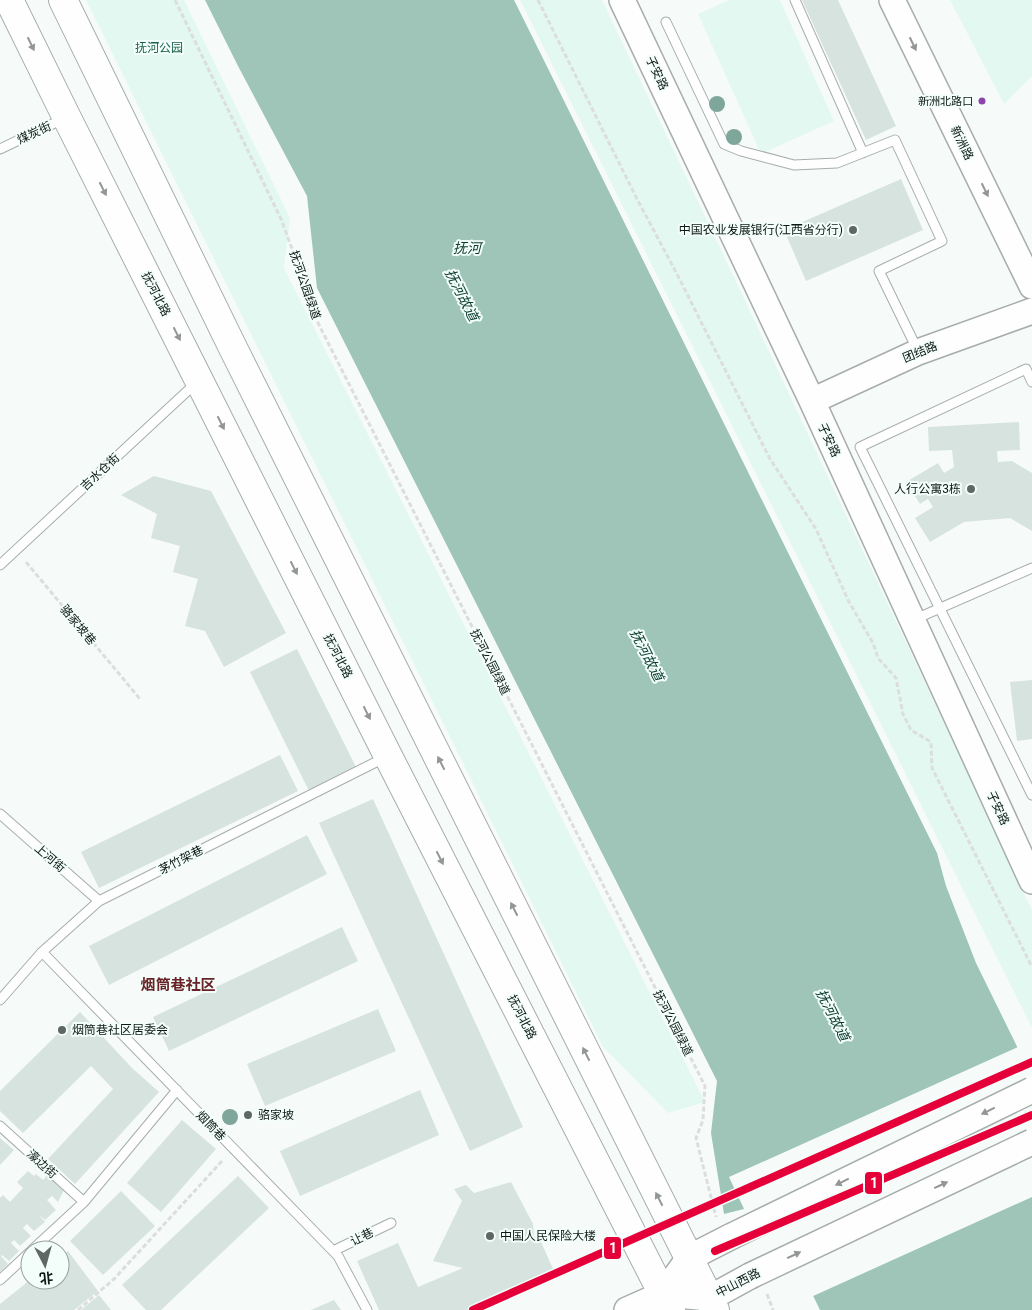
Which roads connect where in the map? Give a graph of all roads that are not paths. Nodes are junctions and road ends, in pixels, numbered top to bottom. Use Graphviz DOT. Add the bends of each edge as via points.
graph roads {
  1 [pos="9,0"];
  2 [pos="63,0"];
  3 [pos="622,0"];
  4 [pos="795,0"];
  5 [pos="892,0"];
  6 [pos="666,22"];
  7 [pos="67,118"];
  8 [pos="0,149"];
  9 [pos="863,153"];
  10 [pos="1032,286"];
  11 [pos="1032,311"];
  12 [pos="918,352"];
  13 [pos="199,379"];
  14 [pos="1032,382"];
  15 [pos="812,401"];
  16 [pos="0,564"];
  17 [pos="1032,568"];
  18 [pos="940,609"];
  19 [pos="912,621"];
  20 [pos="388,756"];
  21 [pos="1032,795"];
  22 [pos="0,814"];
  23 [pos="1027,856"];
  24 [pos="1032,882"];
  25 [pos="99,901"];
  26 [pos="42,952"];
  27 [pos="0,1000"];
  28 [pos="177,1090"];
  29 [pos="1032,1090"];
  30 [pos="0,1126"];
  31 [pos="1032,1142"];
  32 [pos="84,1202"];
  33 [pos="391,1223"];
  34 [pos="43,1240"];
  35 [pos="333,1251"];
  36 [pos="689,1258"];
  37 [pos="20,1261"];
  38 [pos="0,1280"];
  39 [pos="667,1302"];
  40 [pos="712,1304"];
  41 [pos="367,1310"];
  42 [pos="627,1310"];
  1 -- 7 [label="main road, 抚河北路, one-way"];
  36 -- 2 [label="main road, one-way" via="233,348"];
  3 -- 15 [label="street, 子安路"];
  4 -- 9 [label="lane"];
  5 -- 10 [label="street, 新洲路, one-way"];
  6 -- 9 [label="lane" via="724,144 794,165 837,163"];
  7 -- 8 [label="lane, 煤炭街"];
  7 -- 13 [label="main road, 抚河北路, one-way"];
  9 -- 12 [label="lane" via="895,140 942,242 879,271"];
  11 -- 12 [label="street, 团结路"];
  12 -- 15 [label="street, 团结路"];
  13 -- 16 [label="lane, 吉水仓街"];
  13 -- 20 [label="main road, 抚河北路, one-way"];
  14 -- 18 [label="lane" via="1026,369 860,447"];
  15 -- 19 [label="street, 子安路"];
  17 -- 18 [label="lane"];
  18 -- 19 [label="lane"];
  18 -- 21 [label="lane"];
  19 -- 23 [label="street, 子安路"];
  20 -- 25 [label="lane, 茅竹架巷"];
  20 -- 39 [label="main road, 抚河北路, one-way"];
  22 -- 25 [label="lane, 上河街"];
  23 -- 24 [label="street, 子安路"];
  25 -- 26 [label="lane, 茅竹架巷"];
  26 -- 27 [label="lane, 茅竹架巷"];
  26 -- 28 [label="lane, 烟筒巷"];
  28 -- 32 [label="lane"];
  28 -- 35 [label="lane, 烟筒巷"];
  29 -- 36 [label="street, one-way, bridge" via="724,1230"];
  30 -- 32 [label="lane, 濠边街"];
  40 -- 31 [label="street, 中山西路, one-way, bridge" via="758,1284"];
  32 -- 34 [label="lane"];
  33 -- 35 [label="lane, 让巷"];
  35 -- 41 [label="lane, 烟筒巷"];
  36 -- 39 [label="street"];
  36 -- 40 [label="main road"];
  37 -- 38 [label="lane"];
  39 -- 40 [label="street, 中山西路"];
  39 -- 42 [label="street"];
}
